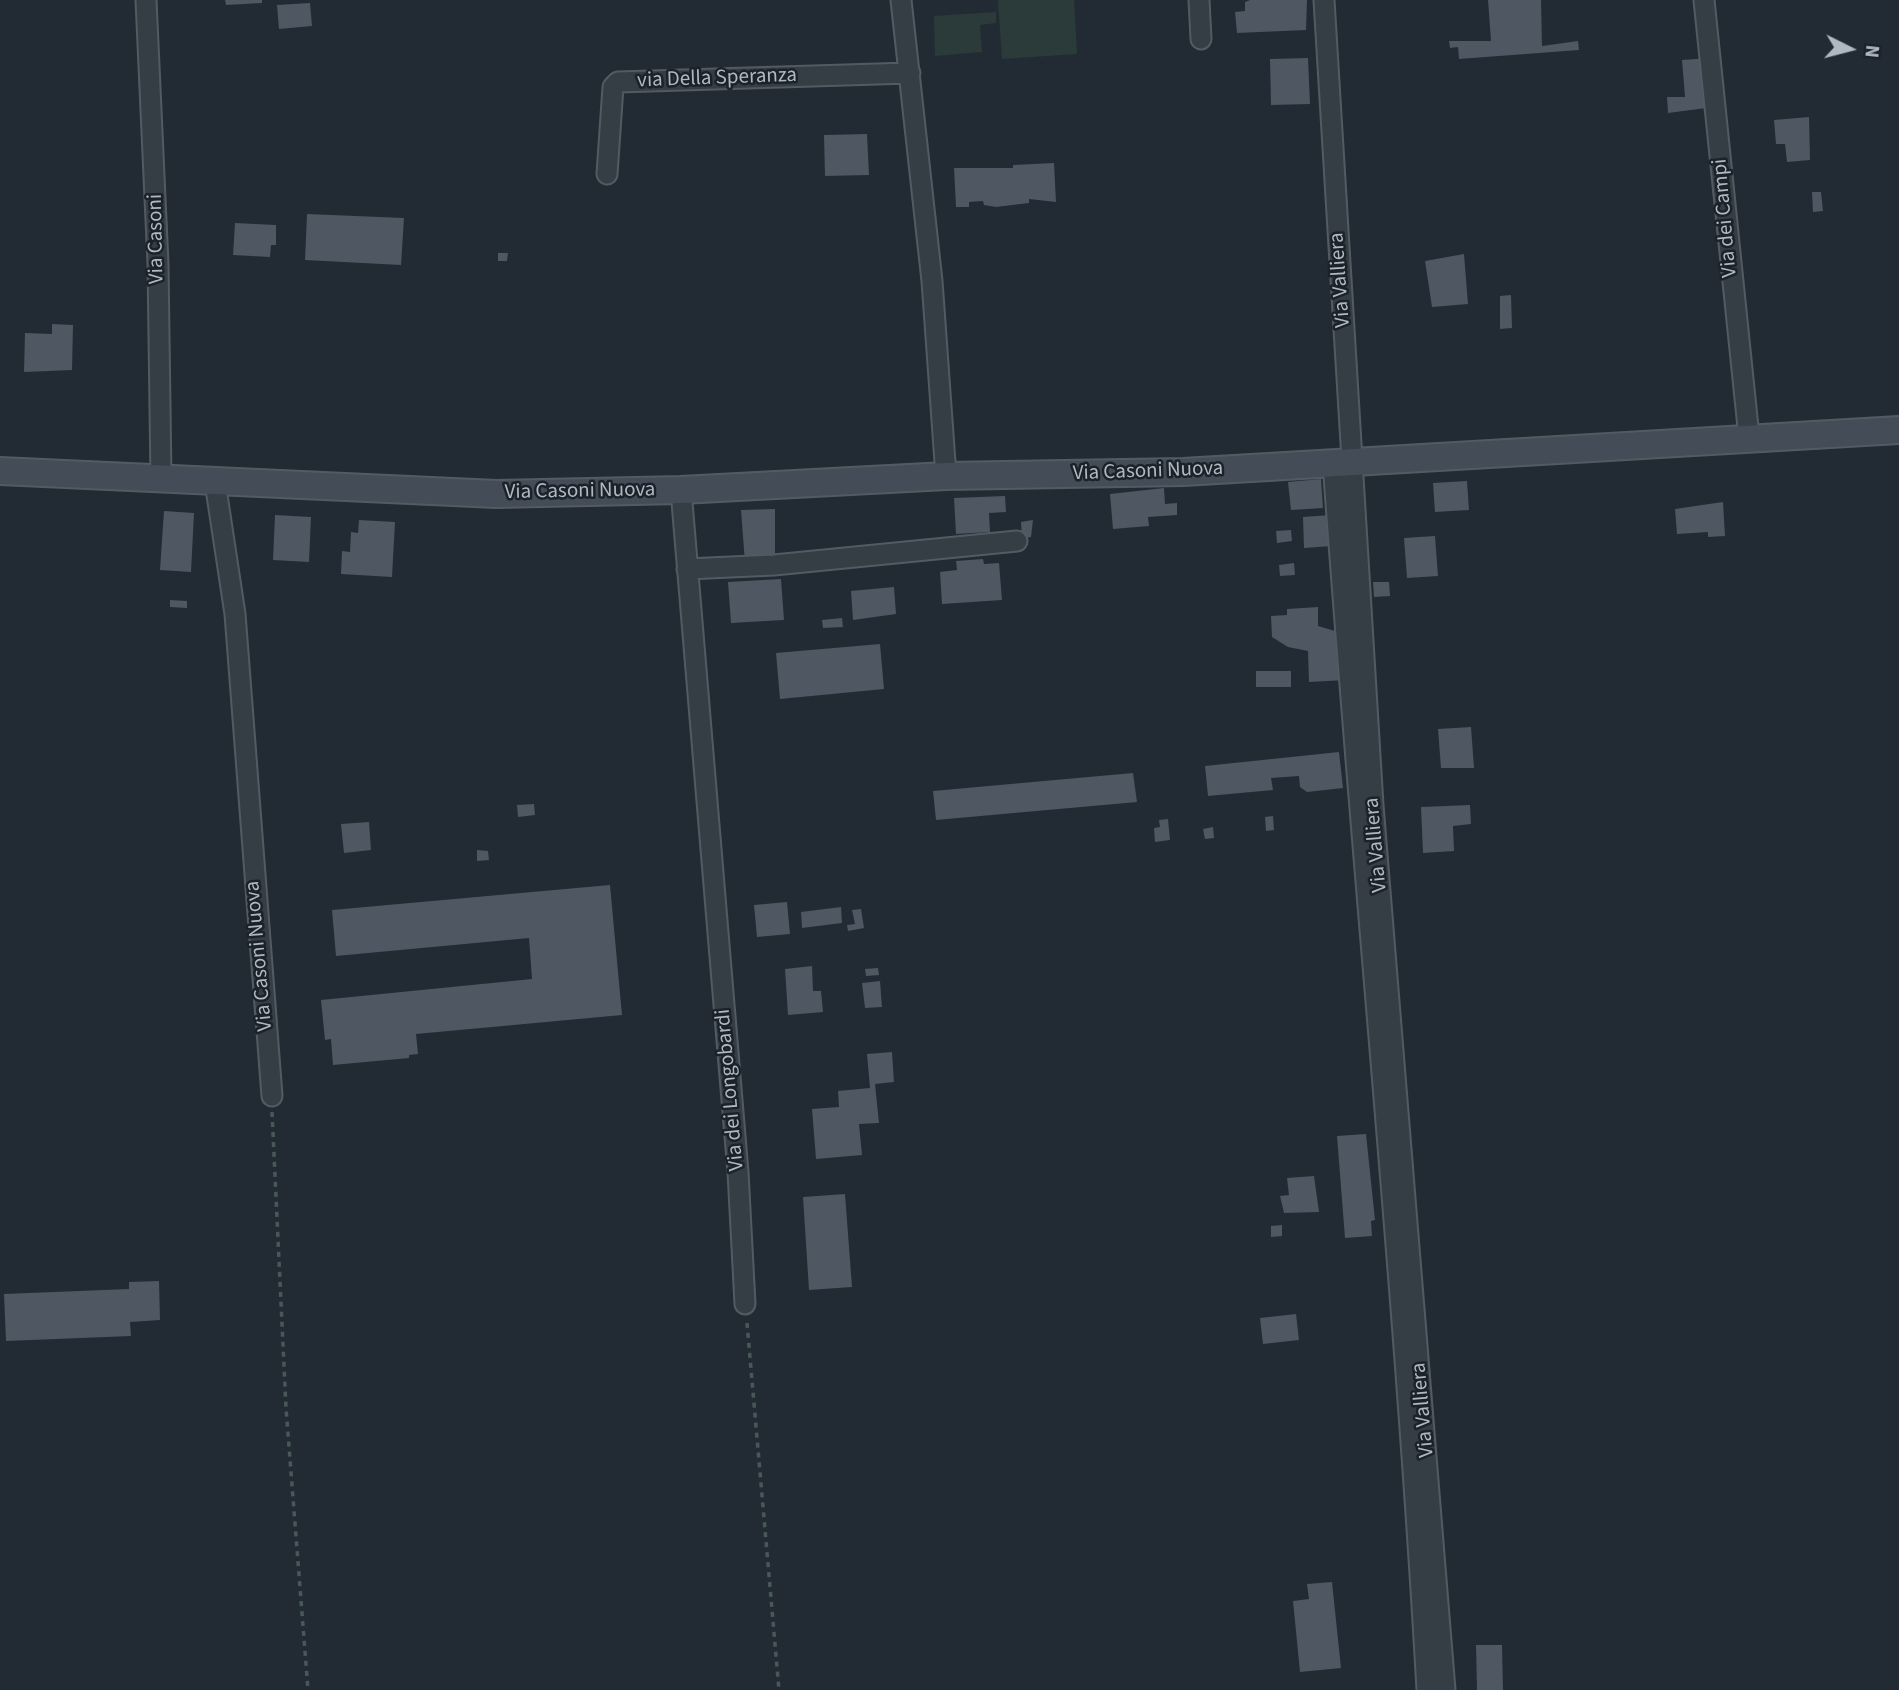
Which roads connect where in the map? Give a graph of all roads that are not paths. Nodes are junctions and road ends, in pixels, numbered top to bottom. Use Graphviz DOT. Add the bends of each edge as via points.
graph roads {
  1 [pos="146,0"];
  2 [pos="901,0"];
  3 [pos="1199,0"];
  4 [pos="1324,0"];
  5 [pos="1704,0"];
  6 [pos="1201,40"];
  7 [pos="910,73"];
  8 [pos="607,174"];
  9 [pos="1899,430"];
  10 [pos="1749,437"];
  11 [pos="1342,463"];
  12 [pos="0,471"];
  13 [pos="946,476"];
  14 [pos="161,479"];
  15 [pos="215,482"];
  16 [pos="681,490"];
  17 [pos="1017,541"];
  18 [pos="687,569"];
  19 [pos="1366,808"];
  20 [pos="272,1096"];
  21 [pos="745,1304"];
  22 [pos="1427,1690"];
  23 [pos="1445,1690"];
  1 -- 14 [label="street, Via Casoni" via="158,264"];
  2 -- 7 [label="street"];
  3 -- 6 [label="street"];
  4 -- 11 [label="street, Via Valliera" via="1351,428"];
  5 -- 10 [label="street, Via dei Campi"];
  7 -- 8 [label="street, via Della Speranza" via="618,82 613,87"];
  7 -- 13 [label="street"];
  9 -- 10 [label="main road, Via Casoni Nuova"];
  10 -- 11 [label="main road, Via Casoni Nuova"];
  11 -- 13 [label="main road, Via Casoni Nuova" via="1183,472"];
  11 -- 19 [label="street, Via Valliera"];
  12 -- 14 [label="main road, Via Casoni Nuova"];
  13 -- 16 [label="main road, Via Casoni Nuova"];
  14 -- 15 [label="main road, Via Casoni Nuova"];
  15 -- 16 [label="main road, Via Casoni Nuova" via="496,494"];
  15 -- 20 [label="street, Via Casoni Nuova" via="235,614"];
  16 -- 18 [label="street, Via dei Longobardi"];
  17 -- 18 [label="street"];
  18 -- 21 [label="street, Via dei Longobardi"];
  19 -- 22 [label="street, Via Valliera"];
  19 -- 23 [label="street, Via Valliera"];
}
